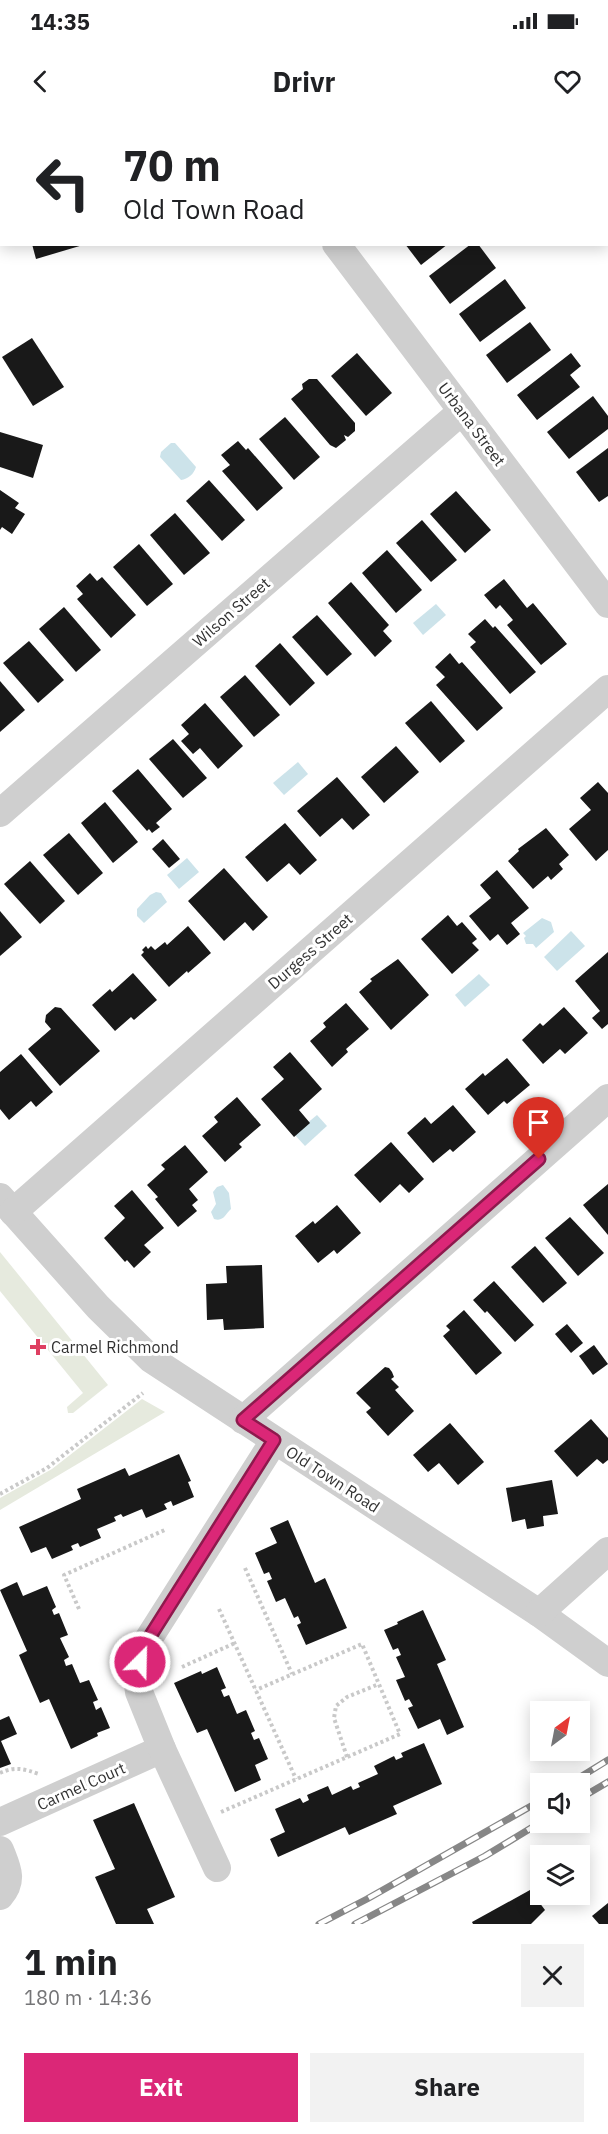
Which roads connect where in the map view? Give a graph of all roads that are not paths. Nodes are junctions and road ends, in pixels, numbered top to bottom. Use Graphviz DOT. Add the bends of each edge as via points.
graph roads {
  1 [pos="338,246"];
  2 [pos="462,411"];
  3 [pos="608,604"];
  4 [pos="608,689"];
  5 [pos="0,813"];
  6 [pos="608,1098"];
  7 [pos="7,1205"];
  8 [pos="243,1420"];
  9 [pos="274,1440"];
  10 [pos="608,1551"];
  11 [pos="539,1612"];
  12 [pos="608,1663"];
  13 [pos="162,1749"];
  14 [pos="0,1822"];
  15 [pos="0,1850"];
  16 [pos="217,1868"];
  17 [pos="0,1896"];
  1 -- 2 [label="street, Urbana Street"];
  2 -- 3 [label="street, Urbana Street"];
  2 -- 5 [label="street, Wilson Street"];
  4 -- 7 [label="street, Durgess Street"];
  6 -- 8 [label="street"];
  7 -- 8 [label="street, Old Town Road" via="98,1307 151,1359"];
  8 -- 9 [label="street, Old Town Road"];
  9 -- 11 [label="street, Old Town Road"];
  9 -- 13 [label="street" via="144,1646 137,1677 139,1692"];
  10 -- 11 [label="street"];
  11 -- 12 [label="street, Old Town Road"];
  13 -- 14 [label="street, Carmel Court"];
  13 -- 16 [label="street"];
  15 -- 17 [label="street" via="9,1879"];
}
